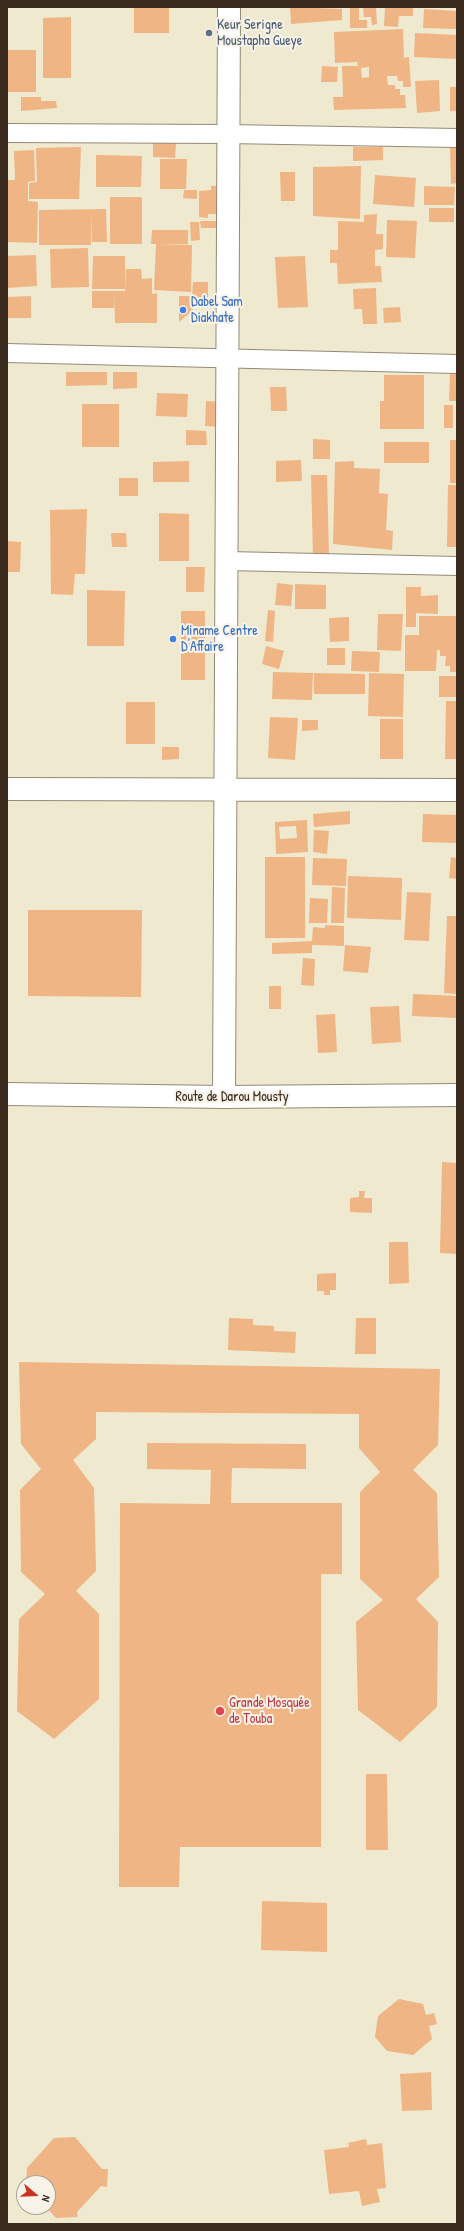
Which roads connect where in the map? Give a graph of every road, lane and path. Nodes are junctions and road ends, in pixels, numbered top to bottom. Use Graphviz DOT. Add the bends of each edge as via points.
graph roads {
  1 [pos="229,7"];
  2 [pos="7,133"];
  3 [pos="227,134"];
  4 [pos="457,138"];
  5 [pos="7,353"];
  6 [pos="227,358"];
  7 [pos="457,364"];
  8 [pos="227,562"];
  9 [pos="457,566"];
  10 [pos="226,788"];
  11 [pos="7,789"];
  12 [pos="457,790"];
  13 [pos="7,1094"];
  14 [pos="457,1095"];
  15 [pos="224,1098"];
  1 -- 3 [label="main road"];
  2 -- 3 [label="street"];
  3 -- 4 [label="street"];
  3 -- 6 [label="main road"];
  5 -- 6 [label="street"];
  6 -- 7 [label="street"];
  6 -- 8 [label="main road"];
  8 -- 9 [label="street"];
  8 -- 10 [label="main road"];
  10 -- 11 [label="main road"];
  10 -- 12 [label="main road"];
  10 -- 15 [label="main road"];
  13 -- 15 [label="main road, Route de Darou Mousty"];
  14 -- 15 [label="main road, Route de Darou Mousty"];
}
